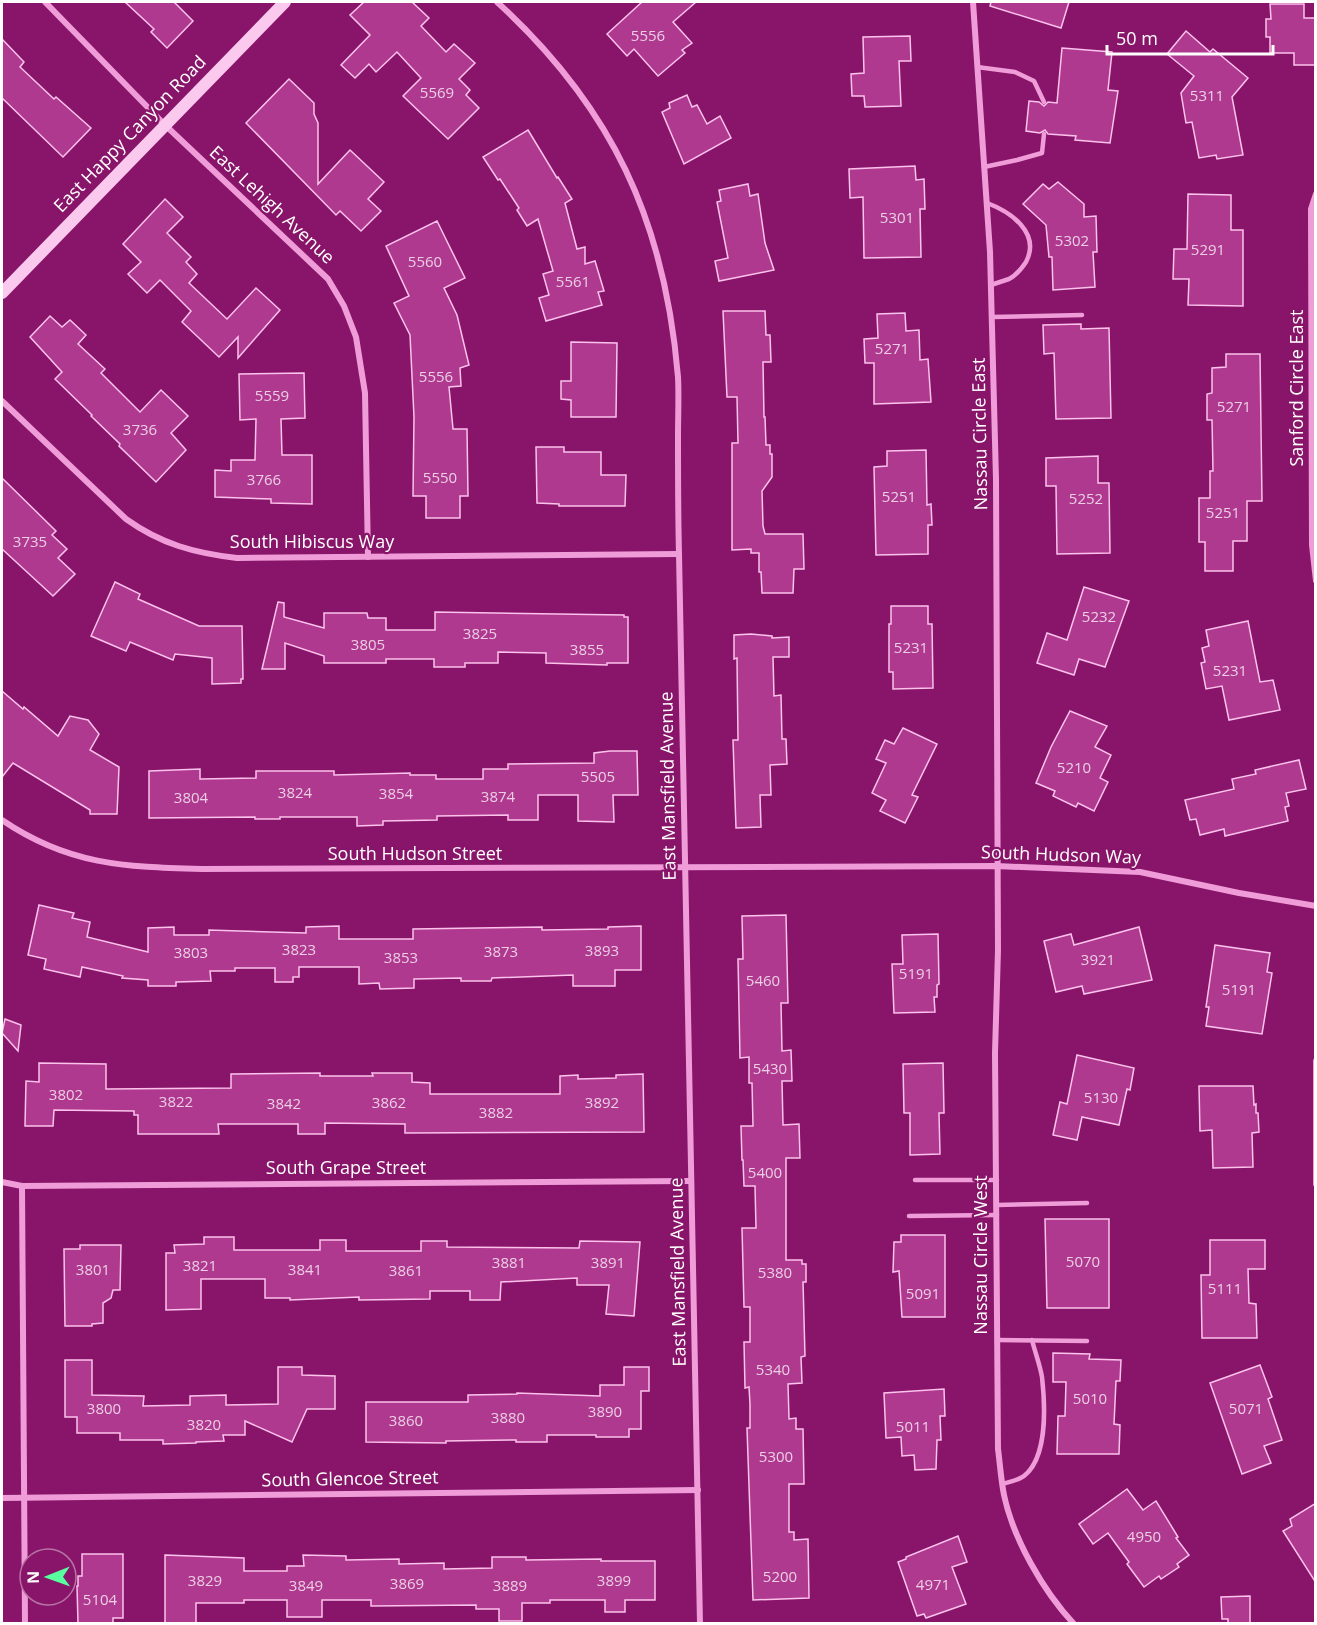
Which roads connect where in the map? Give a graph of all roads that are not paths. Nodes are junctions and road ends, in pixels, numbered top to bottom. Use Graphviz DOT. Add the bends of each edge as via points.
graph roads {
  1 [pos="45,2"];
  2 [pos="285,2"];
  3 [pos="497,2"];
  4 [pos="973,2"];
  5 [pos="978,67"];
  6 [pos="1044,102"];
  7 [pos="165,125"];
  8 [pos="1044,134"];
  9 [pos="984,167"];
  10 [pos="1316,194"];
  11 [pos="987,203"];
  12 [pos="991,285"];
  13 [pos="2,292"];
  14 [pos="1082,315"];
  15 [pos="992,316"];
  16 [pos="2,401"];
  17 [pos="679,554"];
  18 [pos="368,557"];
  19 [pos="1316,581"];
  20 [pos="2,820"];
  21 [pos="996,866"];
  22 [pos="685,868"];
  23 [pos="839,868"];
  24 [pos="1316,906"];
  25 [pos="1316,1061"];
  26 [pos="915,1180"];
  27 [pos="997,1180"];
  28 [pos="691,1181"];
  29 [pos="2,1182"];
  30 [pos="1316,1184"];
  31 [pos="22,1186"];
  32 [pos="1087,1203"];
  33 [pos="997,1205"];
  34 [pos="997,1215"];
  35 [pos="909,1216"];
  36 [pos="996,1340"];
  37 [pos="1032,1340"];
  38 [pos="1087,1341"];
  39 [pos="1002,1484"];
  40 [pos="698,1490"];
  41 [pos="2,1498"];
  42 [pos="23,1499"];
  43 [pos="25,1623"];
  44 [pos="700,1623"];
  45 [pos="1074,1623"];
  1 -- 7 [label="street, East Lehigh Avenue"];
  2 -- 7 [label="street, East Happy Canyon Road"];
  3 -- 17 [label="street, East Mansfield Avenue" via="553,57 585,98 623,161 659,258 678,378"];
  4 -- 5 [label="street, Nassau Circle East"];
  5 -- 6 [label="lane" via="1015,72 1034,81"];
  5 -- 9 [label="street, Nassau Circle East"];
  7 -- 13 [label="street, East Happy Canyon Road"];
  7 -- 18 [label="street, East Lehigh Avenue" via="328,279 344,306 356,337 365,393"];
  8 -- 9 [label="lane" via="1042,153"];
  9 -- 11 [label="street, Nassau Circle East"];
  10 -- 19 [label="street, Sanford Circle East" via="1311,221 1312,545"];
  11 -- 12 [label="street, Nassau Circle East"];
  11 -- 12 [label="lane" via="1019,222 1029,236 1030,253 1011,278"];
  12 -- 15 [label="street, Nassau Circle East"];
  14 -- 15 [label="lane"];
  15 -- 21 [label="street, Nassau Circle East"];
  16 -- 18 [label="street, South Hibiscus Way" via="126,519 146,533 202,554 237,558"];
  17 -- 18 [label="street, South Hibiscus Way"];
  17 -- 22 [label="street, East Mansfield Avenue"];
  20 -- 22 [label="street, South Hudson Street" via="63,852 144,867"];
  21 -- 23 [label="street, South Hudson Way"];
  21 -- 24 [label="street, South Hudson Way" via="1140,872"];
  21 -- 27 [label="street, Nassau Circle West"];
  22 -- 23 [label="street, South Hudson Street"];
  22 -- 28 [label="street, East Mansfield Avenue"];
  25 -- 30 [label="street"];
  26 -- 27 [label="lane"];
  27 -- 33 [label="street, Nassau Circle West"];
  28 -- 31 [label="street, South Grape Street"];
  28 -- 40 [label="street, East Mansfield Avenue"];
  29 -- 31 [label="street, South Grape Street"];
  31 -- 42 [label="street"];
  32 -- 33 [label="lane"];
  33 -- 34 [label="street, Nassau Circle West"];
  34 -- 35 [label="lane"];
  34 -- 36 [label="street, Nassau Circle West"];
  36 -- 37 [label="lane"];
  36 -- 39 [label="street, Nassau Circle West"];
  37 -- 38 [label="lane"];
  37 -- 39 [label="lane" via="1042,1374 1041,1443 1035,1463 1023,1477"];
  39 -- 45 [label="street, Nassau Circle West" via="1011,1521 1033,1567"];
  40 -- 42 [label="street, South Glencoe Street"];
  40 -- 44 [label="street, East Mansfield Avenue"];
  41 -- 42 [label="street, South Glencoe Street"];
  42 -- 43 [label="street"];
}
